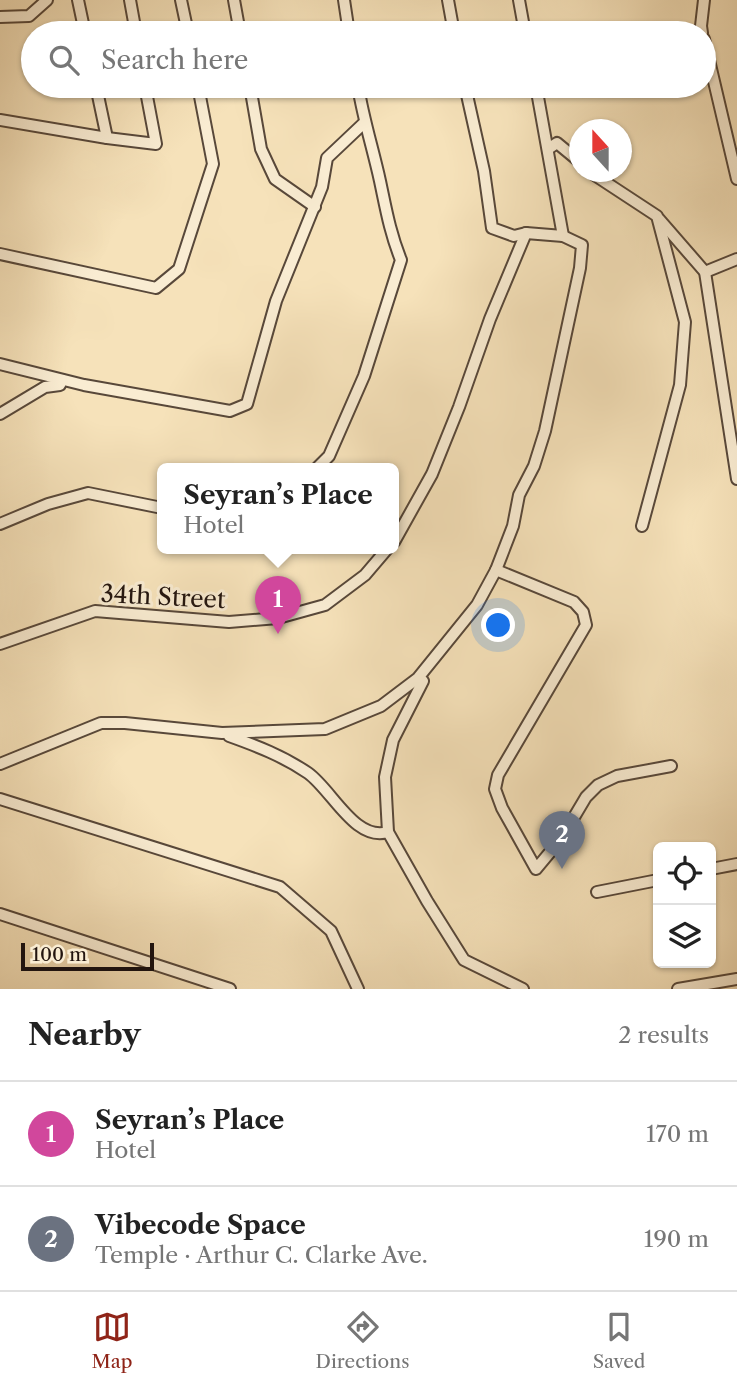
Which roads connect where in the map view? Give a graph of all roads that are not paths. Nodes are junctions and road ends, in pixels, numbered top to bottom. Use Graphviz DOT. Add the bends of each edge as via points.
graph roads {
  1 [pos="47,0"];
  2 [pos="78,0"];
  3 [pos="130,0"];
  4 [pos="181,0"];
  5 [pos="234,0"];
  6 [pos="344,0"];
  7 [pos="447,0"];
  8 [pos="519,0"];
  9 [pos="705,0"];
  10 [pos="0,18"];
  11 [pos="82,21"];
  12 [pos="134,21"];
  13 [pos="185,21"];
  14 [pos="238,21"];
  15 [pos="347,21"];
  16 [pos="451,21"];
  17 [pos="523,21"];
  18 [pos="702,21"];
  19 [pos="716,90"];
  20 [pos="99,98"];
  21 [pos="147,98"];
  22 [pos="200,98"];
  23 [pos="252,98"];
  24 [pos="360,98"];
  25 [pos="468,98"];
  26 [pos="538,98"];
  27 [pos="0,120"];
  28 [pos="364,122"];
  29 [pos="107,138"];
  30 [pos="548,149"];
  31 [pos="569,153"];
  32 [pos="737,179"];
  33 [pos="605,182"];
  34 [pos="315,207"];
  35 [pos="657,216"];
  36 [pos="526,233"];
  37 [pos="564,236"];
  38 [pos="0,254"];
  39 [pos="737,259"];
  40 [pos="705,272"];
  41 [pos="0,364"];
  42 [pos="62,380"];
  43 [pos="0,414"];
  44 [pos="322,463"];
  45 [pos="737,480"];
  46 [pos="157,507"];
  47 [pos="0,524"];
  48 [pos="642,526"];
  49 [pos="399,533"];
  50 [pos="383,554"];
  51 [pos="496,570"];
  52 [pos="0,644"];
  53 [pos="423,681"];
  54 [pos="222,733"];
  55 [pos="0,764"];
  56 [pos="671,766"];
  57 [pos="0,799"];
  58 [pos="388,832"];
  59 [pos="737,864"];
  60 [pos="716,868"];
  61 [pos="653,881"];
  62 [pos="597,892"];
  63 [pos="0,914"];
  64 [pos="737,979"];
  65 [pos="230,989"];
  66 [pos="358,989"];
  67 [pos="523,989"];
  68 [pos="678,989"];
  1 -- 10 [label="street" via="29,16"];
  2 -- 11 [label="street"];
  3 -- 12 [label="street"];
  4 -- 13 [label="street"];
  5 -- 14 [label="street"];
  6 -- 15 [label="street"];
  7 -- 16 [label="street"];
  8 -- 17 [label="street"];
  9 -- 18 [label="street"];
  19 -- 32 [label="street"];
  20 -- 29 [label="street"];
  21 -- 29 [label="street" via="156,144"];
  22 -- 38 [label="street" via="213,164 179,268 156,288"];
  23 -- 34 [label="street" via="261,149 275,179"];
  24 -- 28 [label="street"];
  25 -- 36 [label="street" via="492,228 514,236"];
  26 -- 30 [label="street"];
  27 -- 29 [label="street"];
  28 -- 34 [label="street" via="327,158"];
  28 -- 44 [label="street" via="401,260 364,376"];
  30 -- 31 [label="street" via="557,143"];
  30 -- 37 [label="street"];
  33 -- 35 [label="street"];
  34 -- 42 [label="street" via="276,301 247,404 230,411"];
  35 -- 40 [label="street"];
  35 -- 48 [label="street" via="684,323 680,385"];
  36 -- 37 [label="street"];
  36 -- 49 [label="street" via="432,474"];
  37 -- 51 [label="street" via="582,245 580,268 545,431"];
  39 -- 40 [label="street"];
  40 -- 45 [label="street"];
  41 -- 42 [label="street"];
  42 -- 43 [label="street"];
  46 -- 47 [label="street" via="88,493"];
  50 -- 52 [label="street, 34th Street" via="365,575 326,604 278,618 229,622 96,611"];
  51 -- 54 [label="street" via="477,605 418,678 381,706 325,729"];
  51 -- 56 [label="street" via="574,602 586,625 498,775 495,789 536,869 598,785 617,776"];
  53 -- 58 [label="street" via="393,740 385,777"];
  54 -- 55 [label="street" via="102,723"];
  54 -- 58 [label="street" via="275,752 311,775 369,833"];
  57 -- 66 [label="street" via="280,887 331,932"];
  58 -- 67 [label="street" via="464,960"];
  59 -- 60 [label="street"];
  61 -- 62 [label="street"];
  63 -- 65 [label="street"];
  64 -- 68 [label="street"];
}
